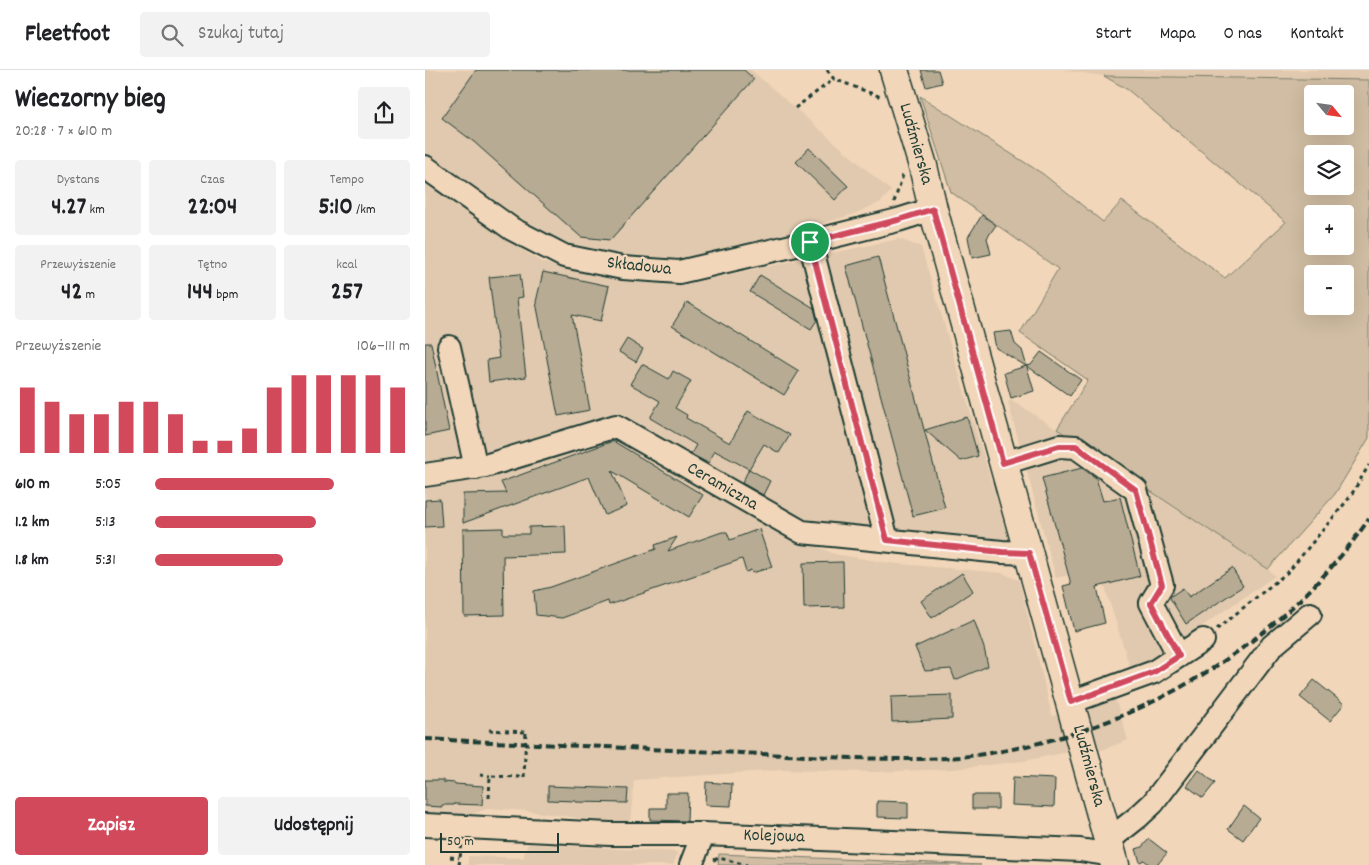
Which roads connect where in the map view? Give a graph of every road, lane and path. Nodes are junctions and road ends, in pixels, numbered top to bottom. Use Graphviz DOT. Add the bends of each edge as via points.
graph roads {
  1 [pos="827,70"];
  2 [pos="894,70"];
  3 [pos="834,79"];
  4 [pos="881,97"];
  5 [pos="795,108"];
  6 [pos="425,167"];
  7 [pos="933,209"];
  8 [pos="810,242"];
  9 [pos="449,347"];
  10 [pos="1003,463"];
  11 [pos="1369,465"];
  12 [pos="477,468"];
  13 [pos="425,475"];
  14 [pos="887,540"];
  15 [pos="1029,553"];
  16 [pos="1310,614"];
  17 [pos="1203,640"];
  18 [pos="1179,656"];
  19 [pos="1071,702"];
  20 [pos="489,730"];
  21 [pos="480,775"];
  22 [pos="490,776"];
  23 [pos="489,798"];
  24 [pos="425,825"];
  25 [pos="703,834"];
  26 [pos="1112,853"];
  27 [pos="449,857"];
  28 [pos="719,858"];
  29 [pos="732,864"];
  30 [pos="459,865"];
  31 [pos="691,865"];
  32 [pos="747,865"];
  1 -- 3 [label="path"];
  2 -- 7 [label="main road, Ludźmierska"];
  3 -- 4 [label="path"];
  3 -- 5 [label="path"];
  6 -- 8 [label="street, Składowa" via="512,230 564,256 623,268 679,272"];
  7 -- 8 [label="street, Składowa"];
  7 -- 10 [label="main road, Ludźmierska"];
  8 -- 14 [label="street"];
  9 -- 12 [label="street"];
  10 -- 15 [label="main road, Ludźmierska"];
  10 -- 18 [label="street" via="1059,446 1076,446 1136,490 1162,585 1151,603"];
  11 -- 17 [label="path" via="1350,498 1289,571"];
  12 -- 13 [label="street, Ceramiczna"];
  12 -- 14 [label="street, Ceramiczna" via="615,426 801,532"];
  14 -- 15 [label="street, Ceramiczna"];
  15 -- 19 [label="main road, Ludźmierska"];
  16 -- 26 [label="street" via="1271,646"];
  17 -- 18 [label="street"];
  18 -- 19 [label="street" via="1154,672"];
  19 -- 26 [label="main road, Ludźmierska"];
  20 -- 22 [label="path, bridge" via="525,732 524,777"];
  21 -- 22 [label="path"];
  22 -- 23 [label="path"];
  24 -- 25 [label="street, Kolejowa" via="610,834"];
  25 -- 26 [label="street, Kolejowa"];
  25 -- 31 [label="street"];
  27 -- 30 [label="path" via="459,858"];
  28 -- 29 [label="path"];
  29 -- 32 [label="path"];
}
